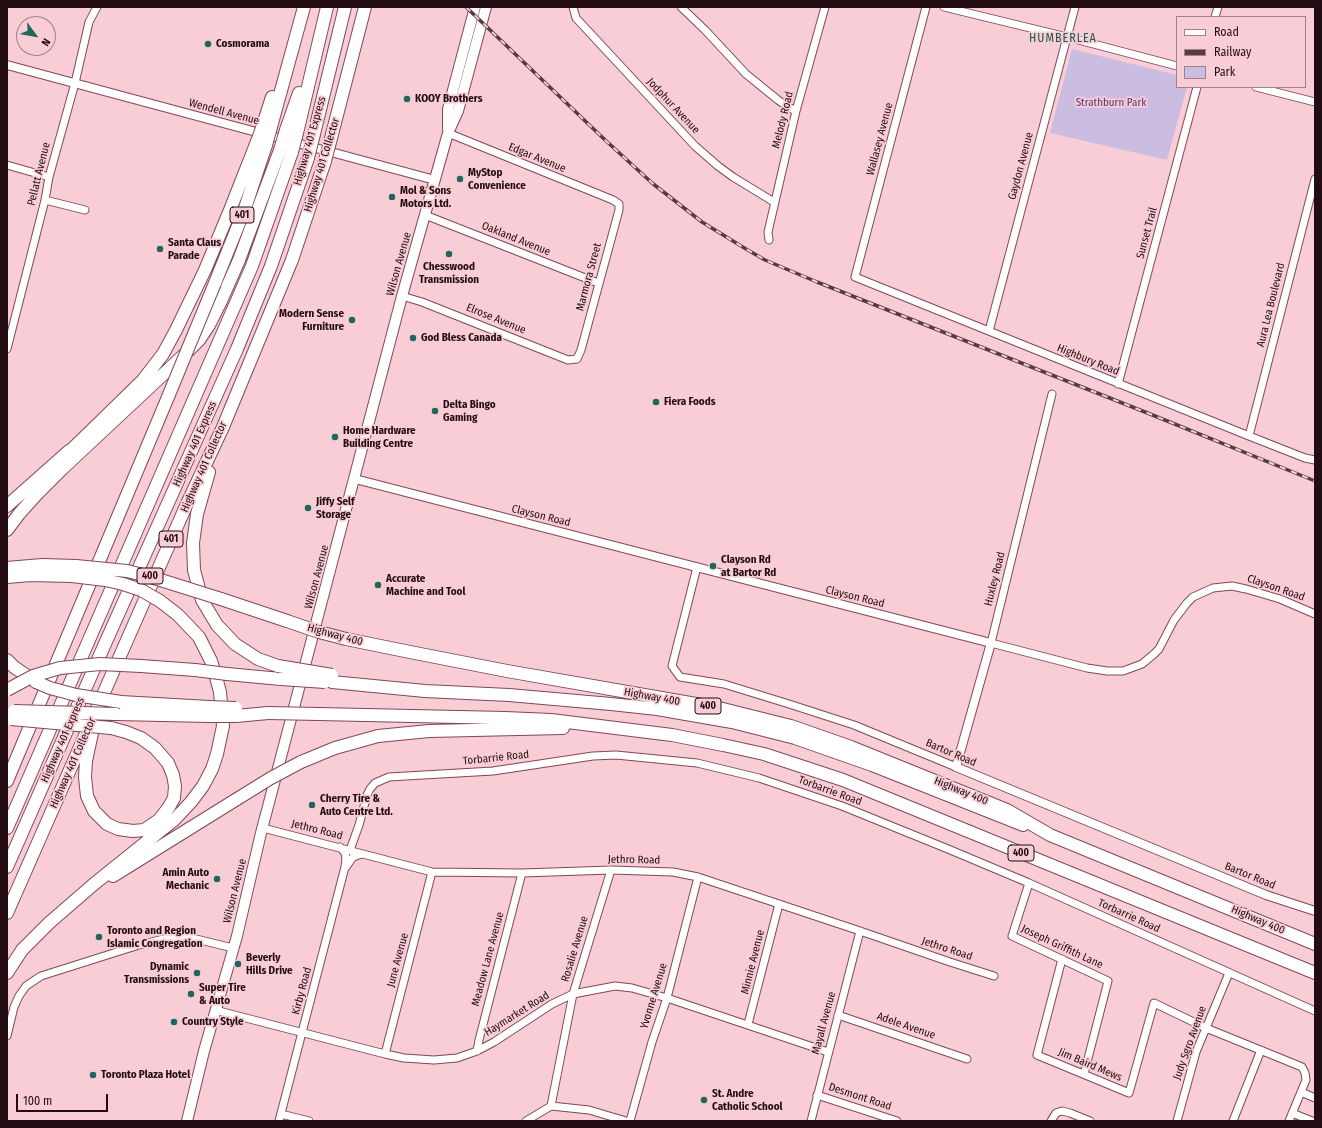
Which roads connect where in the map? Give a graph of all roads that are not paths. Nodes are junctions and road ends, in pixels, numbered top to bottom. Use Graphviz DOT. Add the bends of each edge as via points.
graph roads {
  1 [pos="98,7"];
  2 [pos="303,7"];
  3 [pos="327,7"];
  4 [pos="345,7"];
  5 [pos="365,7"];
  6 [pos="475,7"];
  7 [pos="486,7"];
  8 [pos="572,7"];
  9 [pos="681,7"];
  10 [pos="825,7"];
  11 [pos="926,7"];
  12 [pos="944,7"];
  13 [pos="1075,7"];
  14 [pos="1067,37"];
  15 [pos="7,65"];
  16 [pos="1176,66"];
  17 [pos="75,83"];
  18 [pos="1197,88"];
  19 [pos="1260,88"];
  20 [pos="1315,102"];
  21 [pos="796,111"];
  22 [pos="448,133"];
  23 [pos="262,142"];
  24 [pos="286,151"];
  25 [pos="7,165"];
  26 [pos="49,177"];
  27 [pos="1315,179"];
  28 [pos="435,180"];
  29 [pos="44,200"];
  30 [pos="774,202"];
  31 [pos="618,204"];
  32 [pos="85,210"];
  33 [pos="425,215"];
  34 [pos="769,240"];
  35 [pos="855,277"];
  36 [pos="598,283"];
  37 [pos="402,296"];
  38 [pos="988,331"];
  39 [pos="7,349"];
  40 [pos="579,355"];
  41 [pos="1118,384"];
  42 [pos="1052,394"];
  43 [pos="223,427"];
  44 [pos="1249,436"];
  45 [pos="72,449"];
  46 [pos="1315,460"];
  47 [pos="355,479"];
  48 [pos="7,506"];
  49 [pos="7,518"];
  50 [pos="7,530"];
  51 [pos="697,567"];
  52 [pos="74,571"];
  53 [pos="7,574"];
  54 [pos="1315,614"];
  55 [pos="991,643"];
  56 [pos="7,660"];
  57 [pos="332,679"];
  58 [pos="7,690"];
  59 [pos="105,690"];
  60 [pos="209,711"];
  61 [pos="10,715"];
  62 [pos="595,726"];
  63 [pos="956,767"];
  64 [pos="7,781"];
  65 [pos="7,828"];
  66 [pos="263,828"];
  67 [pos="1050,835"];
  68 [pos="340,847"];
  69 [pos="350,850"];
  70 [pos="362,854"];
  71 [pos="7,867"];
  72 [pos="346,867"];
  73 [pos="611,870"];
  74 [pos="432,872"];
  75 [pos="522,873"];
  76 [pos="698,877"];
  77 [pos="1029,883"];
  78 [pos="75,900"];
  79 [pos="779,904"];
  80 [pos="1315,911"];
  81 [pos="7,913"];
  82 [pos="860,931"];
  83 [pos="1315,944"];
  84 [pos="233,948"];
  85 [pos="1062,959"];
  86 [pos="7,973"];
  87 [pos="1229,973"];
  88 [pos="1315,973"];
  89 [pos="994,976"];
  90 [pos="573,994"];
  91 [pos="667,998"];
  92 [pos="215,1010"];
  93 [pos="1315,1010"];
  94 [pos="838,1015"];
  95 [pos="748,1024"];
  96 [pos="1206,1028"];
  97 [pos="302,1032"];
  98 [pos="7,1036"];
  99 [pos="1261,1050"];
  100 [pos="477,1051"];
  101 [pos="828,1052"];
  102 [pos="385,1054"];
  103 [pos="967,1059"];
  104 [pos="1084,1074"];
  105 [pos="1301,1092"];
  106 [pos="817,1095"];
  107 [pos="1315,1098"];
  108 [pos="551,1106"];
  109 [pos="1292,1113"];
  110 [pos="280,1117"];
  111 [pos="187,1121"];
  112 [pos="309,1121"];
  113 [pos="526,1121"];
  114 [pos="626,1121"];
  115 [pos="630,1121"];
  116 [pos="811,1121"];
  117 [pos="897,1121"];
  118 [pos="1051,1121"];
  119 [pos="1090,1121"];
  120 [pos="1177,1121"];
  121 [pos="1233,1121"];
  122 [pos="1289,1121"];
  123 [pos="1312,1121"];
  1 -- 17 [label="street, Pellatt Avenue" via="89,22"];
  2 -- 23 [label="highway, bridge"];
  3 -- 24 [label="highway, bridge"];
  4 -- 71 [label="highway, Highway 401 Express / 401, bridge" via="308,158 271,266 237,349"];
  5 -- 43 [label="highway, Highway 401 Collector / 401, bridge" via="325,161 292,260"];
  6 -- 22 [label="main road, Wilson Avenue" via="448,109"];
  7 -- 22 [label="main road, Wilson Avenue" via="458,111"];
  8 -- 30 [label="street, Jodphur Avenue" via="576,18 695,146 733,177"];
  9 -- 21 [label="street" via="746,74"];
  10 -- 21 [label="street, Melody Road"];
  11 -- 35 [label="street, Wallasey Avenue"];
  12 -- 14 [label="street"];
  13 -- 14 [label="street, Gaydon Avenue"];
  14 -- 16 [label="street"];
  14 -- 38 [label="street, Gaydon Avenue"];
  15 -- 17 [label="street, Wendell Avenue"];
  17 -- 26 [label="street, Pellatt Avenue"];
  17 -- 28 [label="street, Wendell Avenue"];
  18 -- 41 [label="street, Sunset Trail"];
  19 -- 20 [label="street"];
  21 -- 30 [label="street, Melody Road"];
  22 -- 28 [label="main road, Wilson Avenue"];
  22 -- 31 [label="street, Edgar Avenue"];
  23 -- 45 [label="highway" via="205,270 163,354 143,380"];
  23 -- 64 [label="highway, 401, bridge" via="244,211"];
  24 -- 50 [label="highway" via="218,308 199,340 36,495"];
  24 -- 65 [label="highway, Highway 401 Express / 401" via="252,266"];
  25 -- 26 [label="street"];
  26 -- 29 [label="street, Pellatt Avenue"];
  27 -- 44 [label="street, Aura Lea Boulevard"];
  28 -- 33 [label="main road, Wilson Avenue"];
  29 -- 32 [label="street"];
  29 -- 39 [label="street, Pellatt Avenue"];
  30 -- 34 [label="street, Melody Road" via="768,232"];
  31 -- 36 [label="street, Marmora Street" via="619,210"];
  33 -- 36 [label="street, Oakland Avenue"];
  33 -- 37 [label="main road, Wilson Avenue"];
  35 -- 38 [label="street, Highbury Road"];
  36 -- 40 [label="street, Marmora Street"];
  37 -- 40 [label="street, Elrose Avenue" via="568,360 573,360"];
  37 -- 47 [label="main road, Wilson Avenue"];
  38 -- 41 [label="street, Highbury Road"];
  41 -- 44 [label="street, Highbury Road"];
  42 -- 55 [label="street, Huxley Road"];
  43 -- 57 [label="highway, bridge" via="194,529 194,570 202,600 223,632 248,653 278,666"];
  43 -- 59 [label="highway, Highway 401 Collector / 401"];
  44 -- 46 [label="street, Highbury Road"];
  45 -- 48 [label="highway"];
  45 -- 49 [label="highway"];
  47 -- 51 [label="street, Clayson Road"];
  47 -- 66 [label="main road, Wilson Avenue"];
  51 -- 55 [label="street, Clayson Road"];
  51 -- 63 [label="street, Bartor Road" via="672,666 680,677 724,684 854,725"];
  52 -- 53 [label="highway, Highway 400 / 400" via="42,565"];
  52 -- 67 [label="highway, Highway 400 / 400, bridge" via="115,570 145,575 319,632 492,668 719,708 791,726 851,746 1007,810"];
  52 -- 78 [label="highway, bridge" via="141,590 178,614 193,630 211,661 220,692 222,711 221,739 212,769 191,802 176,819"];
  54 -- 55 [label="street, Clayson Road" via="1246,588 1213,588 1193,597 1187,603 1154,654 1142,664 1123,670 1087,668"];
  55 -- 63 [label="street, Huxley Road"];
  56 -- 60 [label="highway, bridge" via="36,682 76,695"];
  57 -- 58 [label="highway, bridge" via="281,679 100,664 60,668 33,676"];
  57 -- 67 [label="highway" via="427,684 478,692 657,709 732,722 796,738"];
  59 -- 61 [label="highway, bridge" via="91,738 86,761 87,796 94,811 107,824 118,829 144,830 159,820 174,798 173,775 168,763 155,748 141,738 110,728"];
  59 -- 81 [label="highway, Highway 401 Collector / 401"];
  60 -- 61 [label="highway, bridge"];
  60 -- 62 [label="highway, 400, bridge" via="505,718 551,720"];
  62 -- 78 [label="highway, bridge" via="531,730 429,731 378,736 335,748 270,778"];
  62 -- 88 [label="highway, 400" via="723,745 806,767"];
  63 -- 80 [label="street, Bartor Road" via="1265,895"];
  66 -- 68 [label="street, Jethro Road"];
  66 -- 84 [label="main road, Wilson Avenue"];
  67 -- 83 [label="highway, Highway 400 / 400"];
  68 -- 69 [label="street, Jethro Road"];
  68 -- 72 [label="street, Kirby Road" via="345,853"];
  69 -- 70 [label="street, Jethro Road"];
  69 -- 77 [label="street, Torbarrie Road" via="367,795 375,783 389,777 493,771 616,755 697,763 759,778 842,806"];
  70 -- 72 [label="street" via="353,857"];
  70 -- 74 [label="street, Jethro Road"];
  72 -- 97 [label="street, Kirby Road"];
  73 -- 75 [label="street, Jethro Road"];
  73 -- 76 [label="street, Jethro Road" via="670,871"];
  73 -- 90 [label="street, Rosalie Avenue"];
  74 -- 75 [label="street, Jethro Road"];
  74 -- 102 [label="street, June Avenue"];
  75 -- 100 [label="street, Meadow Lane Avenue"];
  76 -- 79 [label="street, Jethro Road"];
  76 -- 91 [label="street, Yvonne Avenue"];
  77 -- 85 [label="street, Joseph Griffith Lane" via="1012,936"];
  77 -- 87 [label="street, Torbarrie Road"];
  78 -- 86 [label="highway" via="22,950"];
  79 -- 82 [label="street, Jethro Road"];
  79 -- 95 [label="street, Minnie Avenue"];
  82 -- 89 [label="street, Jethro Road"];
  82 -- 94 [label="street, Mayall Avenue"];
  84 -- 92 [label="main road, Wilson Avenue"];
  84 -- 98 [label="street" via="188,937 172,937 42,976 26,986 19,996"];
  85 -- 104 [label="street, Joseph Griffith Lane" via="1108,981"];
  85 -- 104 [label="street, Jim Baird Mews" via="1037,1055"];
  87 -- 93 [label="street, Torbarrie Road"];
  87 -- 96 [label="street, Judy Sgro Avenue"];
  90 -- 91 [label="street, Haymarket Road" via="615,986"];
  90 -- 100 [label="street, Haymarket Road" via="552,1004"];
  90 -- 108 [label="street, Rosalie Avenue"];
  91 -- 95 [label="street, Haymarket Road"];
  91 -- 115 [label="street, Yvonne Avenue"];
  92 -- 97 [label="street, Haymarket Road"];
  92 -- 111 [label="main road, Wilson Avenue"];
  94 -- 101 [label="street, Mayall Avenue"];
  94 -- 103 [label="street, Adele Avenue"];
  95 -- 101 [label="street, Haymarket Road"];
  96 -- 99 [label="street"];
  96 -- 104 [label="street, Jim Baird Mews" via="1154,1003 1129,1093"];
  96 -- 120 [label="street, Judy Sgro Avenue" via="1191,1067"];
  97 -- 102 [label="street, Haymarket Road"];
  97 -- 110 [label="street, Kirby Road"];
  99 -- 105 [label="street" via="1302,1067 1306,1080"];
  99 -- 121 [label="street"];
  100 -- 102 [label="street, Haymarket Road" via="457,1058 434,1060"];
  101 -- 106 [label="street, Mayall Avenue"];
  105 -- 107 [label="street"];
  105 -- 109 [label="street"];
  106 -- 116 [label="street, Mayall Avenue"];
  106 -- 117 [label="street, Desmont Road"];
  108 -- 113 [label="street"];
  108 -- 114 [label="street" via="589,1110"];
  109 -- 122 [label="street"];
  109 -- 123 [label="street"];
  110 -- 112 [label="street"];
  118 -- 119 [label="street" via="1056,1112 1062,1111"];
}
